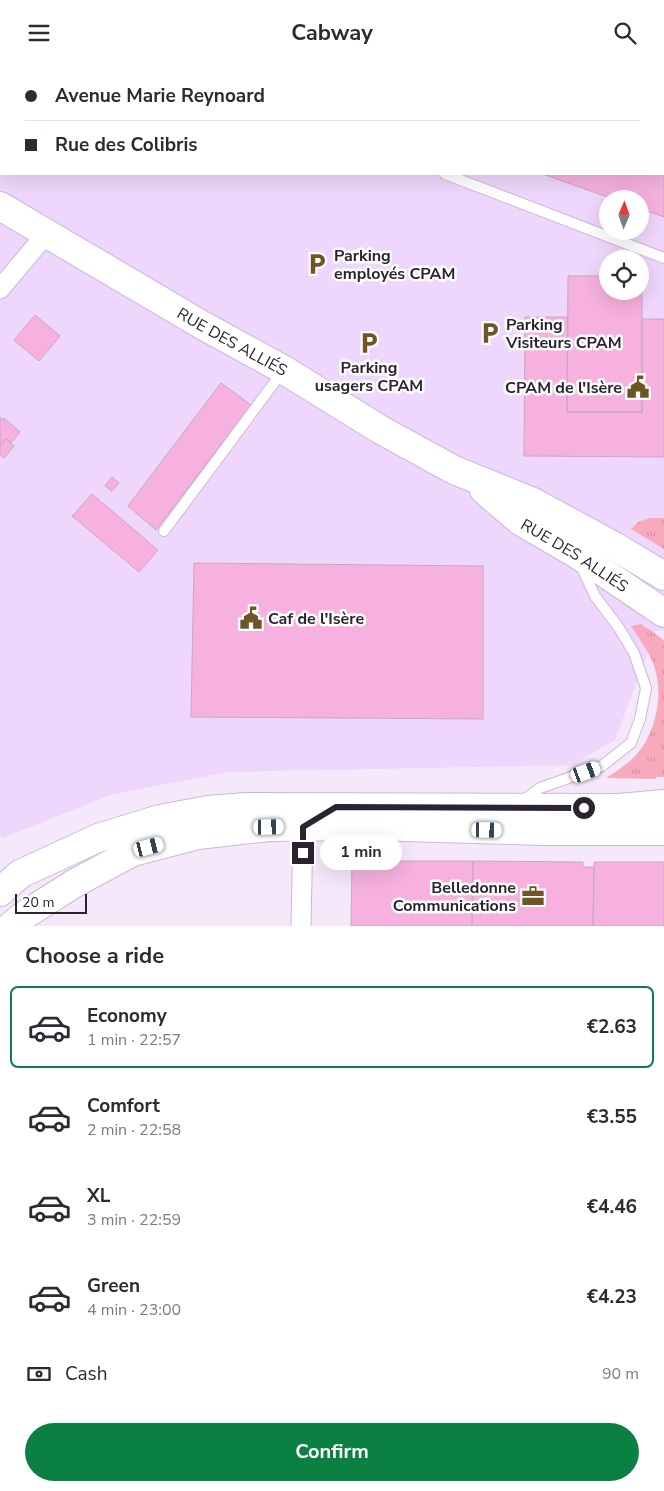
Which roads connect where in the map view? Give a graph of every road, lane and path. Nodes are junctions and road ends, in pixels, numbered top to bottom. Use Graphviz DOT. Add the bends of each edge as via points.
graph roads {
  1 [pos="448,175"];
  2 [pos="0,206"];
  3 [pos="47,233"];
  4 [pos="664,258"];
  5 [pos="0,289"];
  6 [pos="284,370"];
  7 [pos="465,475"];
  8 [pos="164,531"];
  9 [pos="575,553"];
  10 [pos="664,576"];
  11 [pos="664,613"];
  12 [pos="664,804"];
  13 [pos="336,807"];
  14 [pos="514,807"];
  15 [pos="303,827"];
  16 [pos="664,831"];
  17 [pos="7,881"];
  18 [pos="11,926"];
  19 [pos="301,926"];
  1 -- 4 [label="lane"];
  2 -- 3 [label="main road, RUE DES ALLIÉS"];
  3 -- 5 [label="street"];
  3 -- 6 [label="main road, RUE DES ALLIÉS"];
  6 -- 7 [label="main road, RUE DES ALLIÉS" via="381,430"];
  6 -- 8 [label="lane"];
  7 -- 9 [label="main road, RUE DES ALLIÉS" via="520,521"];
  7 -- 10 [label="main road, RUE DES ALLIÉS" via="533,502"];
  9 -- 11 [label="main road, RUE DES ALLIÉS"];
  9 -- 14 [label="lane" via="595,597 634,653 646,688 640,719 631,743 602,766 540,789"];
  12 -- 14 [label="main road" via="619,808"];
  13 -- 14 [label="main road"];
  13 -- 15 [label="street"];
  13 -- 17 [label="main road" via="246,807 160,819 98,838"];
  15 -- 16 [label="main road"];
  15 -- 18 [label="main road" via="269,827 198,835 133,851 74,883"];
  15 -- 19 [label="street"];
}
